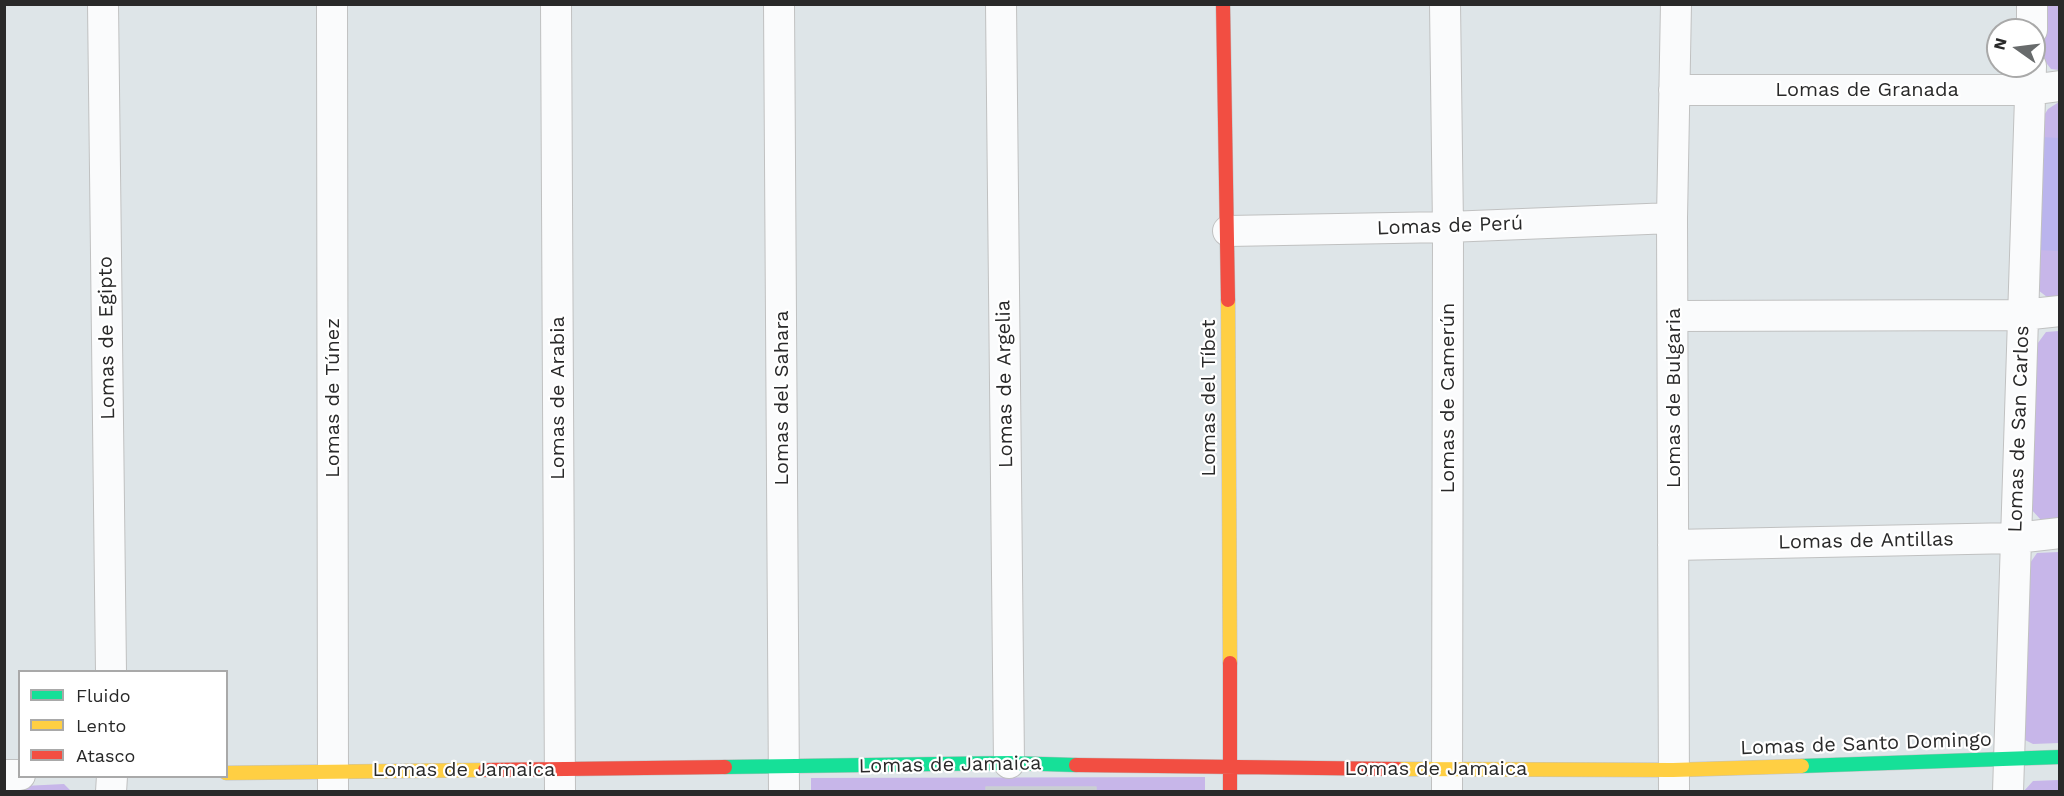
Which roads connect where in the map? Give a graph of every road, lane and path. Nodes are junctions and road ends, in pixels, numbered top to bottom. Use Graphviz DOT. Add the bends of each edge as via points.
graph roads {
  1 [pos="103,4"];
  2 [pos="332,4"];
  3 [pos="556,4"];
  4 [pos="779,4"];
  5 [pos="1000,4"];
  6 [pos="1223,4"];
  7 [pos="1445,4"];
  8 [pos="1676,4"];
  9 [pos="2030,78"];
  10 [pos="2060,86"];
  11 [pos="1674,90"];
  12 [pos="1672,218"];
  13 [pos="1448,227"];
  14 [pos="1228,231"];
  15 [pos="2060,311"];
  16 [pos="2022,315"];
  17 [pos="1675,316"];
  18 [pos="2060,533"];
  19 [pos="2016,538"];
  20 [pos="1673,545"];
  21 [pos="111,670"];
  22 [pos="2060,757"];
  23 [pos="2009,759"];
  24 [pos="1009,763"];
  25 [pos="1230,769"];
  26 [pos="228,773"];
  27 [pos="784,780"];
  28 [pos="1446,780"];
  29 [pos="333,781"];
  30 [pos="560,781"];
  31 [pos="1673,781"];
  32 [pos="1230,792"];
  33 [pos="2008,792"];
  1 -- 21 [label="street, Lomas de Egipto"];
  2 -- 29 [label="street, Lomas de Túnez"];
  3 -- 30 [label="street, Lomas de Arabia"];
  4 -- 27 [label="street, Lomas del Sahara"];
  5 -- 24 [label="street, Lomas de Argelia"];
  6 -- 14 [label="street, Lomas del Tíbet"];
  7 -- 13 [label="street, Lomas de Camerún"];
  8 -- 11 [label="street, Lomas de Bulgaria"];
  9 -- 10 [label="street, Lomas de Granada"];
  9 -- 11 [label="street, Lomas de Granada"];
  9 -- 16 [label="street, Lomas de San Carlos"];
  11 -- 12 [label="street, Lomas de Bulgaria"];
  12 -- 13 [label="street, Lomas de Perú"];
  12 -- 17 [label="street, Lomas de Bulgaria"];
  13 -- 14 [label="street, Lomas de Perú"];
  13 -- 28 [label="street, Lomas de Camerún"];
  14 -- 25 [label="street, Lomas del Tíbet"];
  15 -- 16 [label="street"];
  16 -- 17 [label="street"];
  16 -- 19 [label="street, Lomas de San Carlos"];
  17 -- 20 [label="street, Lomas de Bulgaria"];
  18 -- 19 [label="street, Lomas de Antillas"];
  19 -- 20 [label="street, Lomas de Antillas"];
  19 -- 23 [label="street, Lomas de San Carlos"];
  20 -- 31 [label="street, Lomas de Bulgaria"];
  22 -- 23 [label="street, Lomas de Santo Domingo"];
  23 -- 31 [label="street, Lomas de Santo Domingo"];
  23 -- 33 [label="street, Lomas de San Carlos"];
  24 -- 25 [label="street, Lomas de Jamaica"];
  24 -- 27 [label="street, Lomas de Jamaica"];
  25 -- 28 [label="street, Lomas de Jamaica"];
  25 -- 32 [label="street, Lomas del Tíbet"];
  26 -- 29 [label="street, Lomas de Jamaica"];
  27 -- 30 [label="street, Lomas de Jamaica"];
  28 -- 31 [label="street, Lomas de Jamaica"];
  29 -- 30 [label="street, Lomas de Jamaica"];
}
